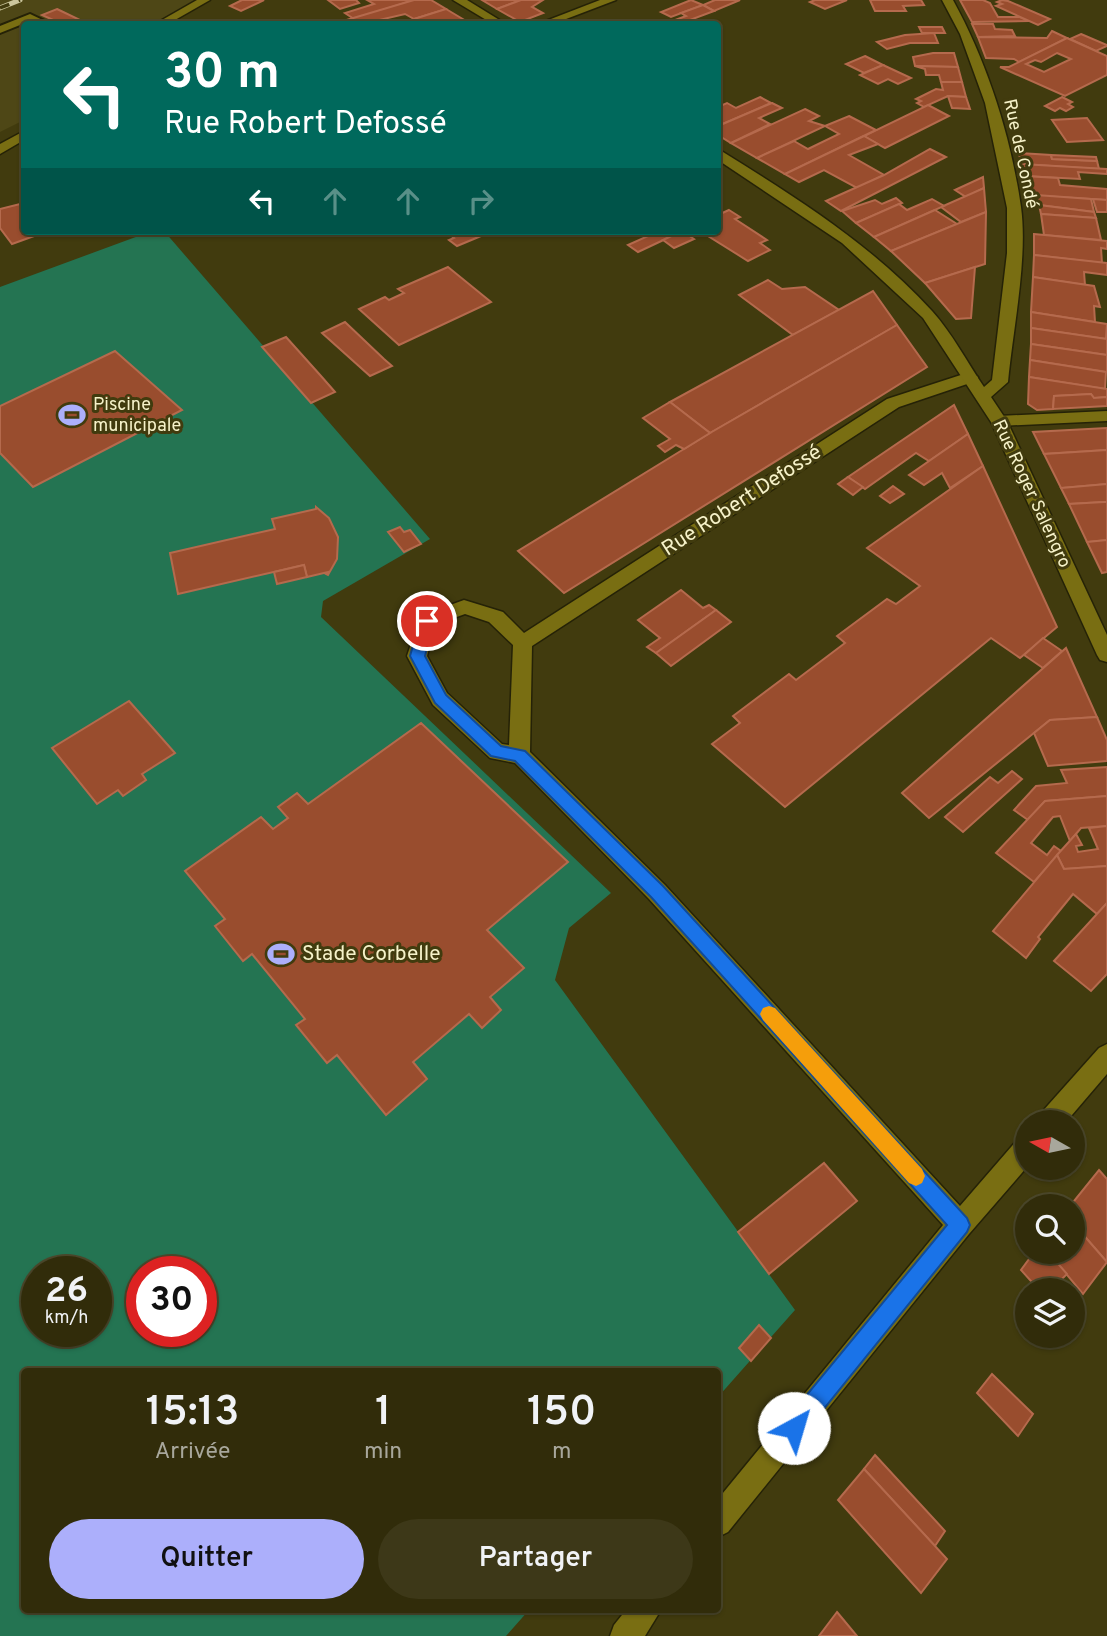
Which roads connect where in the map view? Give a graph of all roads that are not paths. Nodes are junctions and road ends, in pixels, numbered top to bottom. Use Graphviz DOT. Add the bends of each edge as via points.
graph roads {
  1 [pos="205,0"];
  2 [pos="459,0"];
  3 [pos="610,0"];
  4 [pos="948,0"];
  5 [pos="39,21"];
  6 [pos="166,21"];
  7 [pos="495,21"];
  8 [pos="552,21"];
  9 [pos="0,30"];
  10 [pos="21,137"];
  11 [pos="0,150"];
  12 [pos="721,157"];
  13 [pos="970,377"];
  14 [pos="981,397"];
  15 [pos="1107,416"];
  16 [pos="999,421"];
  17 [pos="523,643"];
  18 [pos="1107,655"];
  19 [pos="520,755"];
  20 [pos="1107,1056"];
  21 [pos="1060,1110"];
  22 [pos="1015,1162"];
  23 [pos="960,1225"];
  24 [pos="721,1518"];
  25 [pos="644,1613"];
  26 [pos="625,1636"];
  1 -- 6 [label="street"];
  2 -- 7 [label="street"];
  3 -- 8 [label="street"];
  4 -- 14 [label="street, Rue de Condé" via="966,34 991,103 1014,208 1010,302 1000,382"];
  5 -- 9 [label="lane" via="30,17"];
  10 -- 11 [label="street"];
  12 -- 13 [label="street, Rue Roger Salengro" via="847,240 882,270 928,315"];
  13 -- 14 [label="street, Rue Roger Salengro"];
  13 -- 17 [label="street, Rue Robert Defossé" via="893,403"];
  14 -- 16 [label="street, Rue Roger Salengro"];
  15 -- 16 [label="street"];
  16 -- 18 [label="street, Rue Roger Salengro"];
  17 -- 19 [label="street"];
  17 -- 19 [label="street" via="496,617 464,607 427,621 417,656 440,699 497,752"];
  19 -- 23 [label="street" via="657,892"];
  20 -- 21 [label="street"];
  22 -- 23 [label="street"];
  23 -- 24 [label="street"];
  25 -- 26 [label="street"];
}
